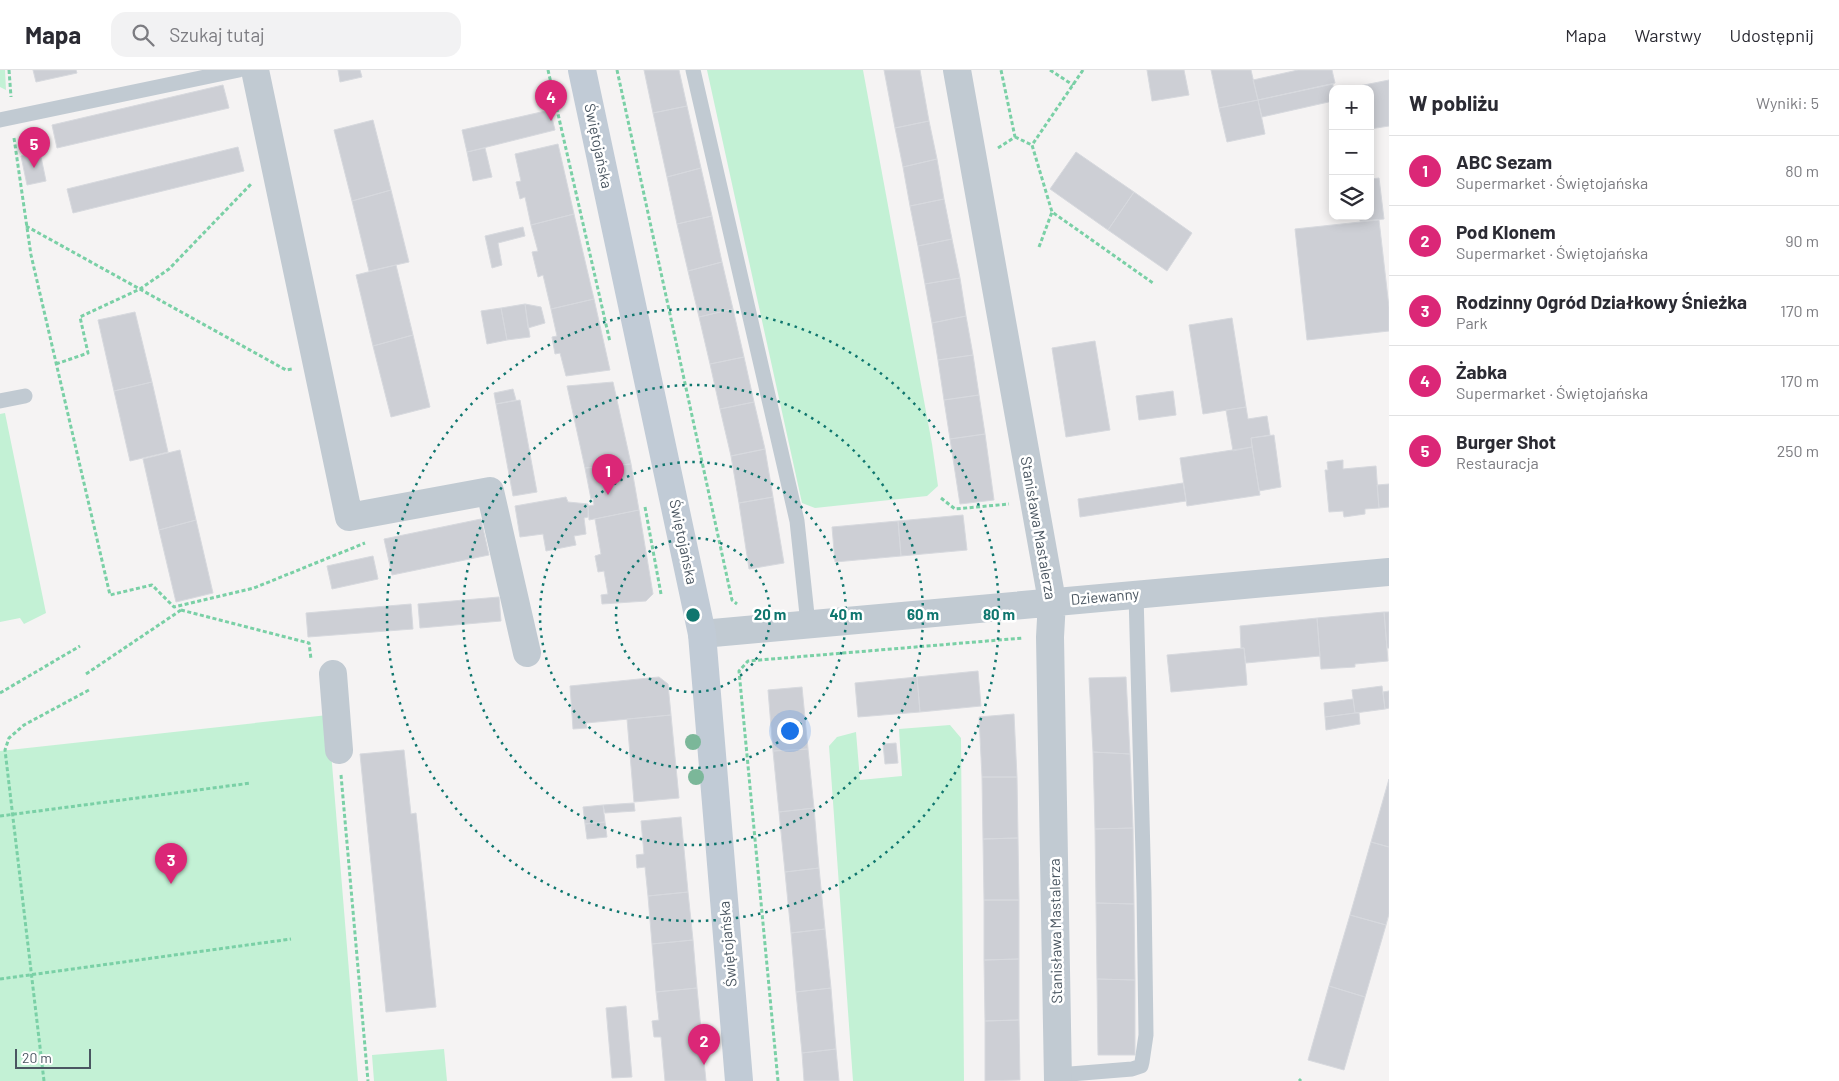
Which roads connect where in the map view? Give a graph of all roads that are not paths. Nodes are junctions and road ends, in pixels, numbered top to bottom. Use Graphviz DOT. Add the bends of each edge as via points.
graph roads {
  1 [pos="239,70"];
  2 [pos="255,70"];
  3 [pos="582,70"];
  4 [pos="693,70"];
  5 [pos="957,70"];
  6 [pos="6,119"];
  7 [pos="25,396"];
  8 [pos="0,401"];
  9 [pos="1389,572"];
  10 [pos="1136,594"];
  11 [pos="1052,601"];
  12 [pos="808,624"];
  13 [pos="702,634"];
  14 [pos="527,653"];
  15 [pos="322,671"];
  16 [pos="339,750"];
  17 [pos="1058,1078"];
  18 [pos="739,1081"];
  1 -- 6 [label="lane"];
  2 -- 14 [label="street" via="349,517 490,491"];
  3 -- 13 [label="street, Świętojańska"];
  4 -- 12 [label="lane" via="797,521"];
  5 -- 11 [label="street, Stanisława Mastalerza"];
  7 -- 8 [label="lane"];
  9 -- 10 [label="street, Dziewanny"];
  10 -- 11 [label="street, Dziewanny"];
  10 -- 17 [label="lane" via="1146,1035 1142,1062 1141,1066 1132,1069"];
  11 -- 12 [label="street, Dziewanny"];
  11 -- 17 [label="street, Stanisława Mastalerza"];
  12 -- 13 [label="street, Dziewanny"];
  13 -- 18 [label="street, Świętojańska"];
  15 -- 16 [label="street"];
}
